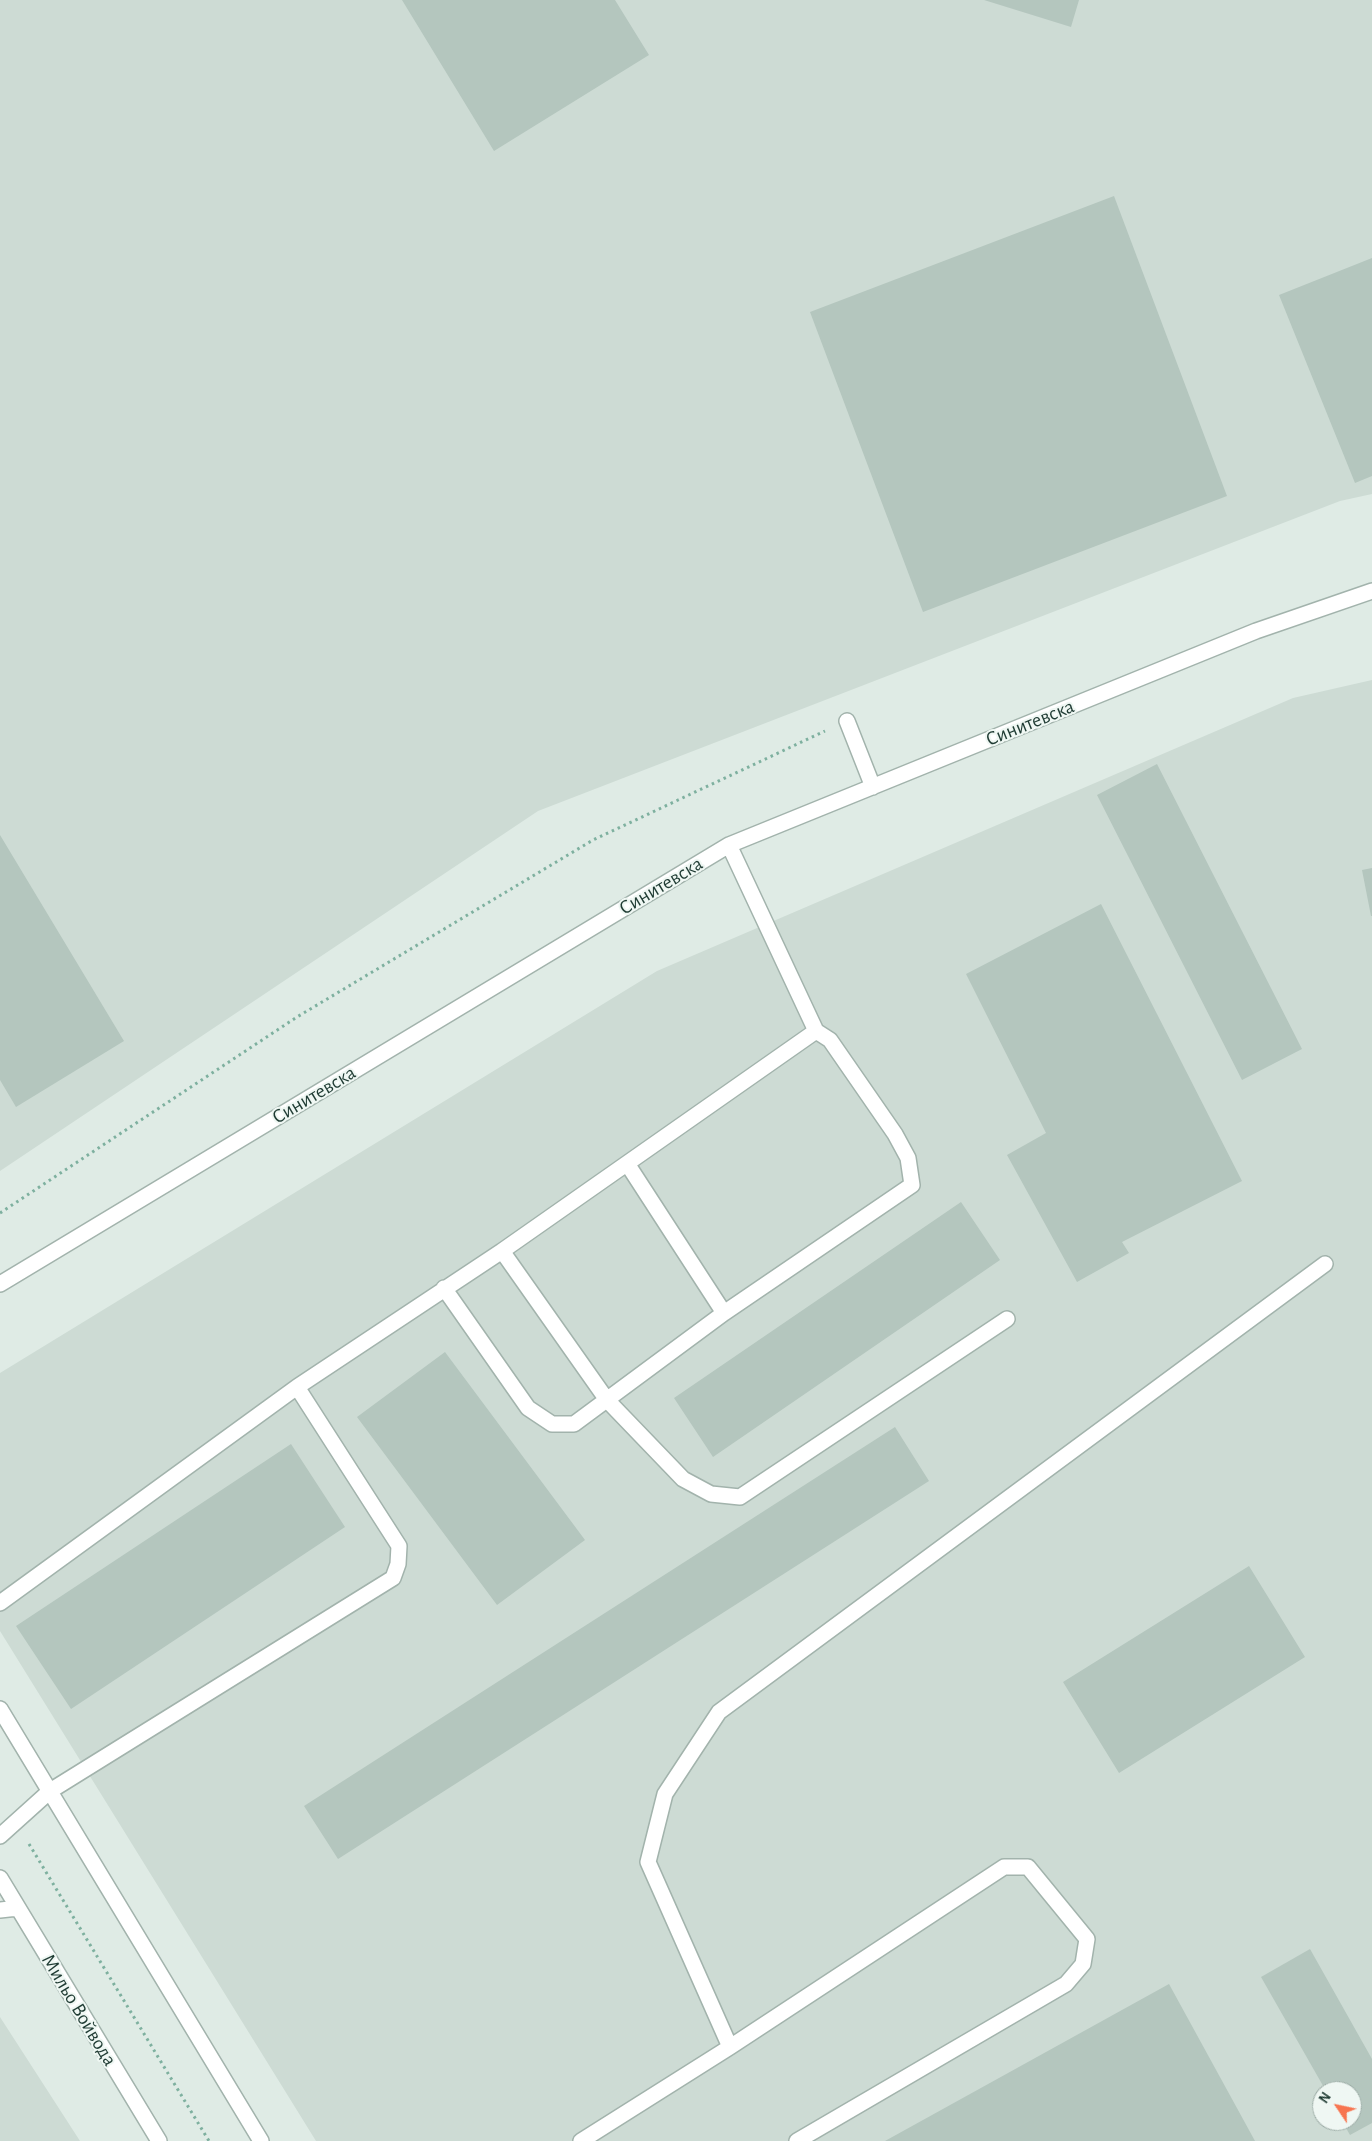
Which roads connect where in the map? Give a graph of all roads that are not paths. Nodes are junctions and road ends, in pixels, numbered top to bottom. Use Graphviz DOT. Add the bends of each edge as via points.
graph roads {
  1 [pos="1372,591"];
  2 [pos="847,721"];
  3 [pos="873,787"];
  4 [pos="729,845"];
  5 [pos="816,1031"];
  6 [pos="628,1165"];
  7 [pos="502,1251"];
  8 [pos="1325,1264"];
  9 [pos="0,1284"];
  10 [pos="444,1288"];
  11 [pos="724,1313"];
  12 [pos="1007,1319"];
  13 [pos="297,1387"];
  14 [pos="606,1400"];
  15 [pos="0,1603"];
  16 [pos="0,1709"];
  17 [pos="50,1791"];
  18 [pos="0,1836"];
  19 [pos="0,1878"];
  20 [pos="18,1908"];
  21 [pos="0,1910"];
  22 [pos="730,2047"];
  23 [pos="159,2141"];
  24 [pos="261,2141"];
  25 [pos="582,2141"];
  26 [pos="797,2141"];
  1 -- 3 [label="street, Синитевска" via="1256,631"];
  2 -- 3 [label="street"];
  3 -- 4 [label="street, Синитевска"];
  4 -- 5 [label="street"];
  4 -- 9 [label="street, Синитевска"];
  5 -- 6 [label="street"];
  5 -- 11 [label="street" via="830,1040 895,1134 908,1158 912,1184"];
  6 -- 7 [label="street"];
  6 -- 11 [label="street"];
  7 -- 10 [label="street"];
  7 -- 14 [label="street"];
  8 -- 22 [label="street" via="719,1712 665,1794 648,1862"];
  10 -- 13 [label="street"];
  10 -- 14 [label="street" via="528,1408 552,1424 574,1424"];
  11 -- 14 [label="street"];
  12 -- 14 [label="street" via="740,1497 711,1494 683,1479"];
  13 -- 15 [label="street"];
  13 -- 17 [label="street" via="399,1546 393,1578"];
  16 -- 17 [label="street"];
  17 -- 18 [label="street"];
  17 -- 24 [label="street"];
  19 -- 20 [label="street, Мильо Войвода"];
  20 -- 21 [label="street"];
  20 -- 23 [label="street, Мильо Войвода"];
  22 -- 25 [label="street"];
  22 -- 26 [label="street" via="1004,1867 1028,1867 1087,1939 1083,1964 1066,1984"];
}
